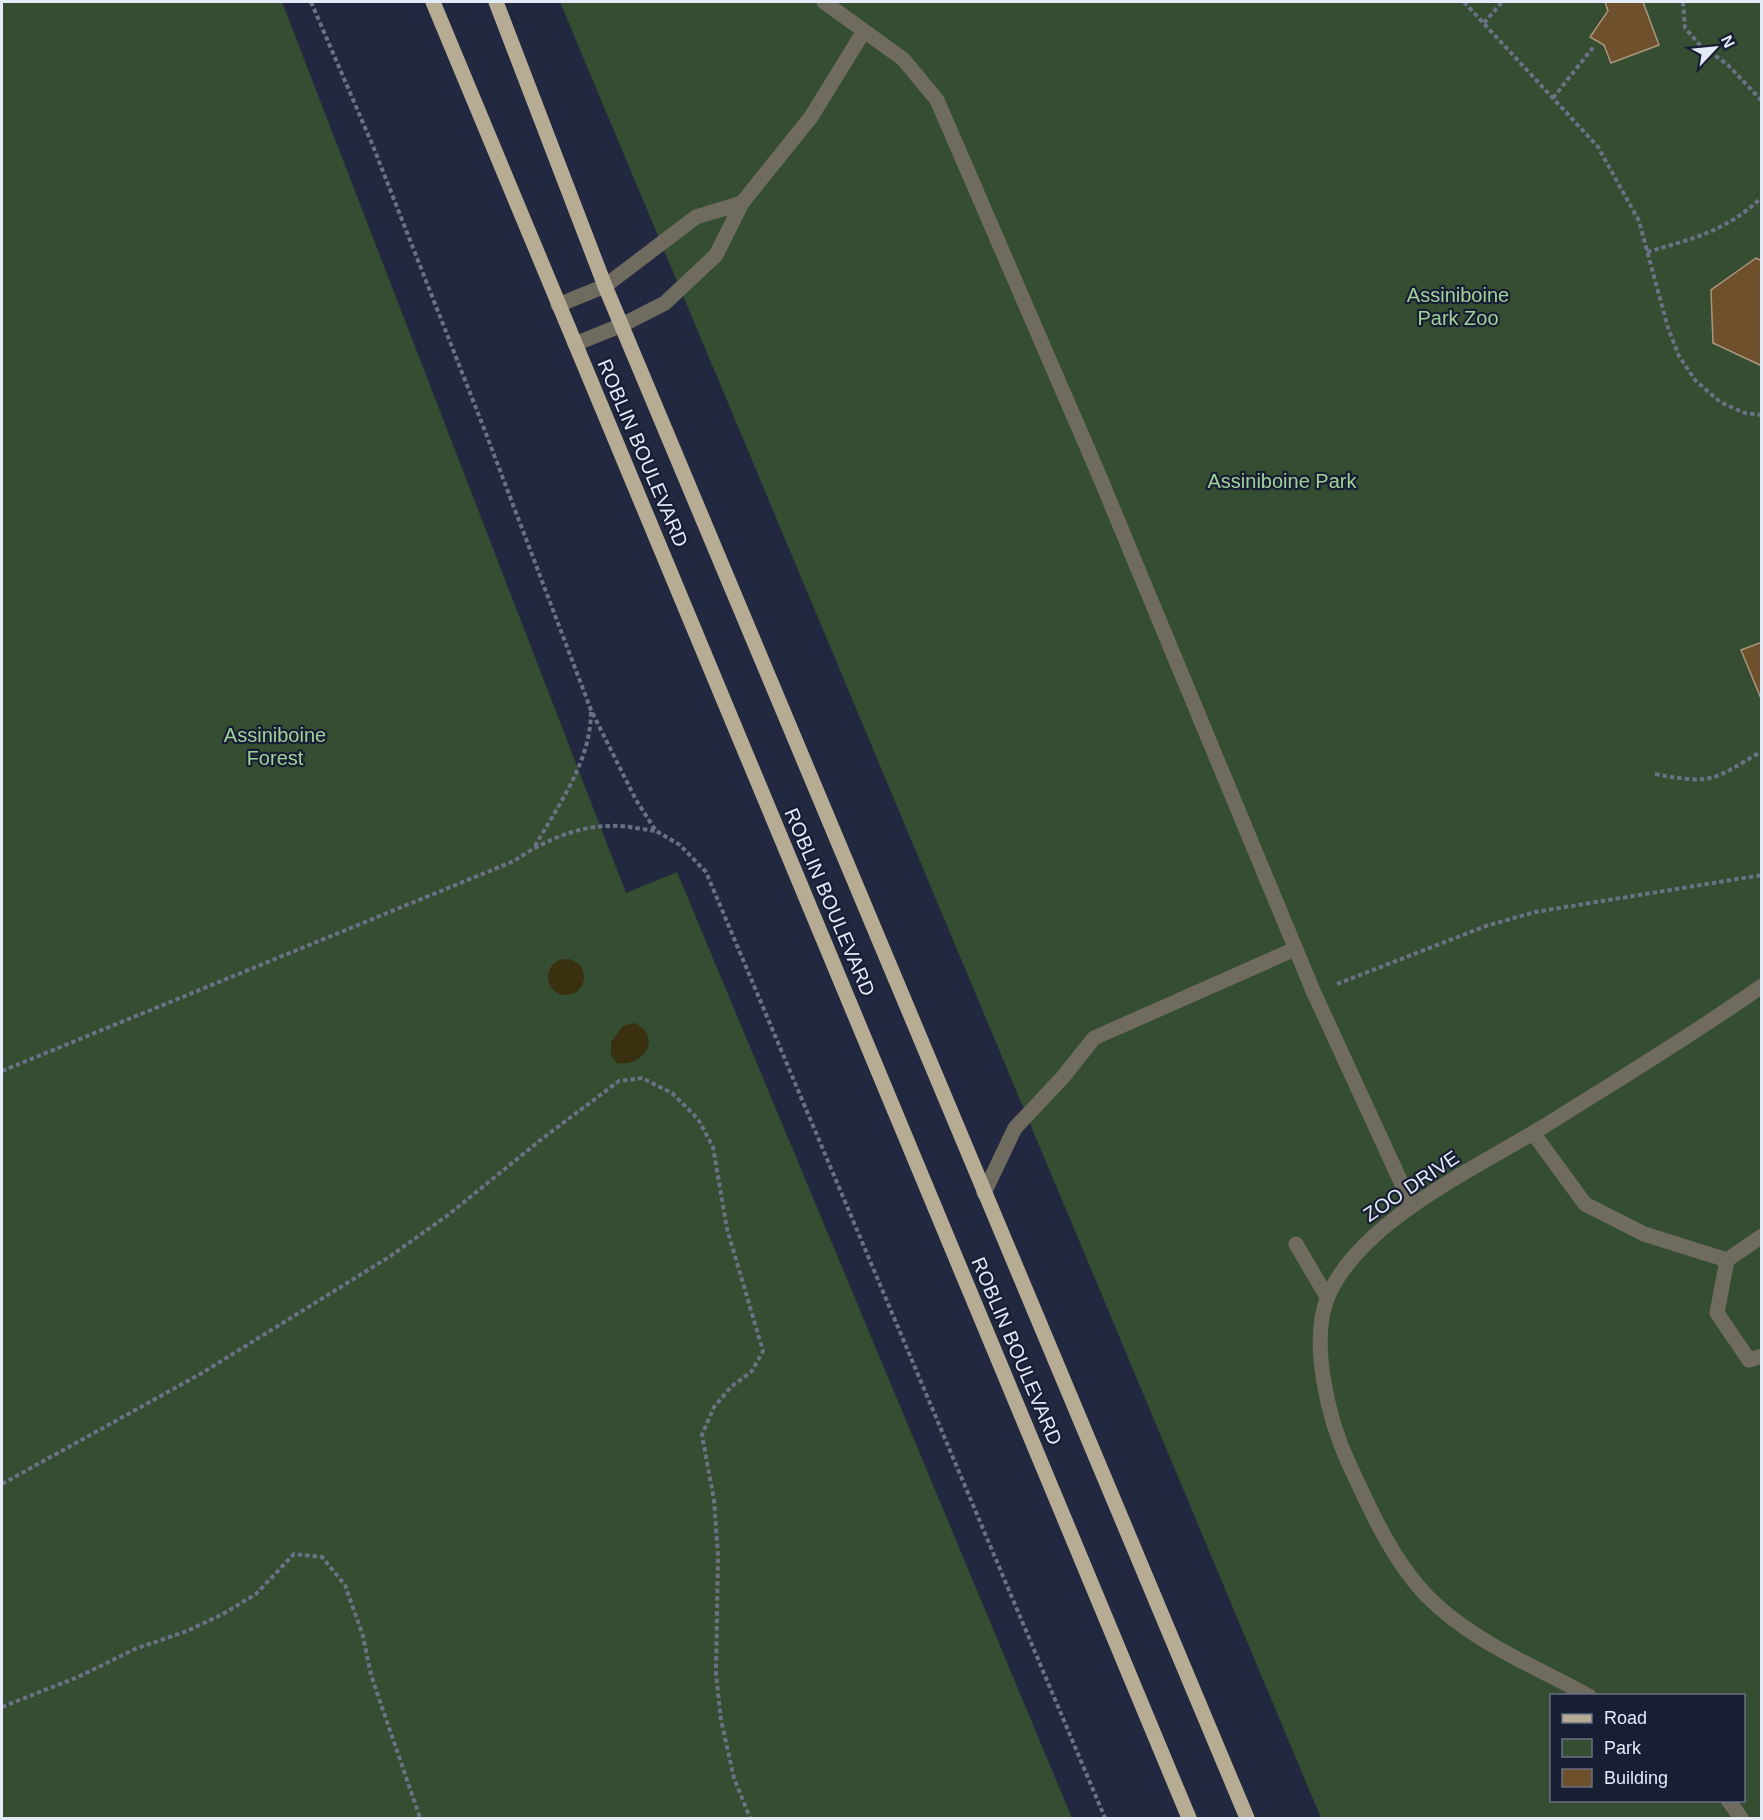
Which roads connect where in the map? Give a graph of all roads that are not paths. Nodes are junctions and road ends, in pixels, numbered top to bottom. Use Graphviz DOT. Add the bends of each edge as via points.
graph roads {
  1 [pos="433,2"];
  2 [pos="496,2"];
  3 [pos="824,2"];
  4 [pos="864,30"];
  5 [pos="742,203"];
  6 [pos="605,286"];
  7 [pos="558,305"];
  8 [pos="622,325"];
  9 [pos="574,344"];
  10 [pos="1295,949"];
  11 [pos="1761,986"];
  12 [pos="1533,1133"];
  13 [pos="984,1193"];
  14 [pos="1412,1206"];
  15 [pos="1761,1236"];
  16 [pos="1296,1244"];
  17 [pos="1727,1260"];
  18 [pos="1327,1298"];
  19 [pos="1761,1356"];
  20 [pos="1587,1694"];
  21 [pos="1729,1802"];
  22 [pos="1189,1818"];
  23 [pos="1247,1818"];
  24 [pos="1741,1818"];
  1 -- 7 [label="main road, ROBLIN BOULEVARD"];
  2 -- 6 [label="main road, ROBLIN BOULEVARD"];
  3 -- 4 [label="street"];
  4 -- 5 [label="street" via="811,117"];
  4 -- 10 [label="street" via="915,72 947,120"];
  5 -- 6 [label="street" via="696,217"];
  5 -- 8 [label="street" via="716,255 665,303"];
  6 -- 7 [label="street"];
  6 -- 8 [label="main road, ROBLIN BOULEVARD"];
  7 -- 9 [label="main road, ROBLIN BOULEVARD"];
  8 -- 9 [label="street"];
  8 -- 13 [label="main road, ROBLIN BOULEVARD"];
  9 -- 22 [label="main road, ROBLIN BOULEVARD"];
  10 -- 13 [label="street" via="1094,1038 1016,1128"];
  10 -- 14 [label="street"];
  11 -- 12 [label="street, ZOO DRIVE"];
  12 -- 14 [label="street, ZOO DRIVE"];
  12 -- 17 [label="street" via="1586,1204 1644,1234"];
  13 -- 23 [label="main road, ROBLIN BOULEVARD"];
  14 -- 18 [label="street, ZOO DRIVE" via="1384,1226 1342,1268"];
  15 -- 17 [label="street"];
  16 -- 18 [label="street"];
  17 -- 19 [label="street" via="1718,1313 1749,1360"];
  18 -- 20 [label="street, ZOO DRIVE" via="1321,1335 1322,1371 1330,1414 1372,1512 1402,1565 1426,1596 1478,1636"];
  21 -- 24 [label="street"];
}
